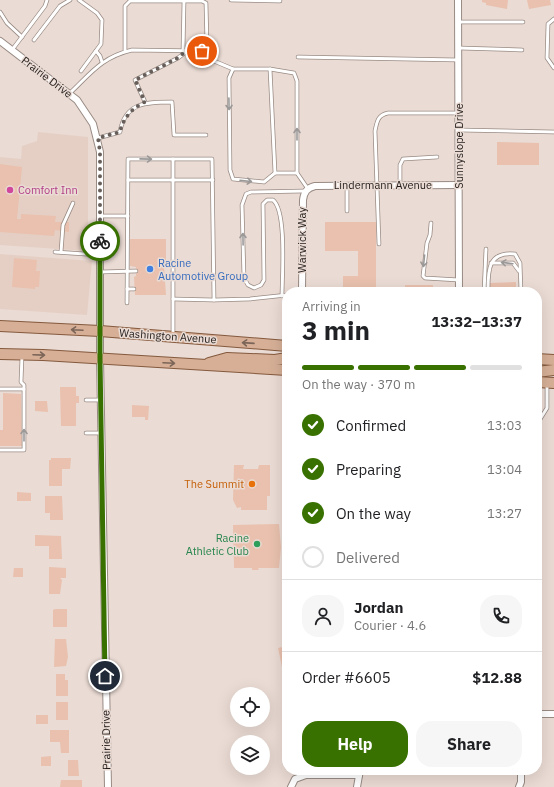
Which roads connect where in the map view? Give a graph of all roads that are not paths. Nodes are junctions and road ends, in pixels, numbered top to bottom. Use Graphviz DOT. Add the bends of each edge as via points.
graph roads {
  1 [pos="47,0"];
  2 [pos="70,0"];
  3 [pos="79,0"];
  4 [pos="142,0"];
  5 [pos="231,0"];
  6 [pos="458,0"];
  7 [pos="184,1"];
  8 [pos="280,1"];
  9 [pos="0,12"];
  10 [pos="554,19"];
  11 [pos="458,22"];
  12 [pos="523,22"];
  13 [pos="22,37"];
  14 [pos="34,40"];
  15 [pos="0,41"];
  16 [pos="459,48"];
  17 [pos="12,50"];
  18 [pos="183,50"];
  19 [pos="187,50"];
  20 [pos="522,50"];
  21 [pos="96,51"];
  22 [pos="202,51"];
  23 [pos="125,52"];
  24 [pos="298,57"];
  25 [pos="459,60"];
  26 [pos="102,62"];
  27 [pos="554,68"];
  28 [pos="233,69"];
  29 [pos="270,69"];
  30 [pos="81,71"];
  31 [pos="70,93"];
  32 [pos="145,102"];
  33 [pos="459,113"];
  34 [pos="459,130"];
  35 [pos="554,132"];
  36 [pos="206,135"];
  37 [pos="98,138"];
  38 [pos="437,157"];
  39 [pos="173,160"];
  40 [pos="297,172"];
  41 [pos="275,173"];
  42 [pos="128,180"];
  43 [pos="173,180"];
  44 [pos="212,180"];
  45 [pos="400,185"];
  46 [pos="459,185"];
  47 [pos="347,186"];
  48 [pos="377,186"];
  49 [pos="307,190"];
  50 [pos="73,203"];
  51 [pos="347,211"];
  52 [pos="100,216"];
  53 [pos="128,216"];
  54 [pos="431,223"];
  55 [pos="379,244"];
  56 [pos="486,249"];
  57 [pos="55,252"];
  58 [pos="62,252"];
  59 [pos="100,255"];
  60 [pos="491,263"];
  61 [pos="127,271"];
  62 [pos="136,271"];
  63 [pos="100,272"];
  64 [pos="520,272"];
  65 [pos="459,280"];
  66 [pos="302,287"];
  67 [pos="460,287"];
  68 [pos="484,287"];
  69 [pos="488,287"];
  70 [pos="521,287"];
  71 [pos="127,289"];
  72 [pos="134,289"];
  73 [pos="282,296"];
  74 [pos="173,299"];
  75 [pos="214,300"];
  76 [pos="127,303"];
  77 [pos="0,326"];
  78 [pos="100,331"];
  79 [pos="173,337"];
  80 [pos="282,346"];
  81 [pos="0,354"];
  82 [pos="22,354"];
  83 [pos="100,359"];
  84 [pos="282,359"];
  85 [pos="542,359"];
  86 [pos="554,360"];
  87 [pos="201,365"];
  88 [pos="282,370"];
  89 [pos="554,370"];
  90 [pos="542,371"];
  91 [pos="546,382"];
  92 [pos="0,389"];
  93 [pos="24,389"];
  94 [pos="86,400"];
  95 [pos="101,400"];
  96 [pos="542,416"];
  97 [pos="86,433"];
  98 [pos="102,433"];
  99 [pos="0,450"];
  100 [pos="542,714"];
  101 [pos="554,714"];
  102 [pos="324,775"];
  103 [pos="360,775"];
  104 [pos="108,787"];
  105 [pos="291,787"];
  106 [pos="357,787"];
  1 -- 13 [label="lane"];
  2 -- 14 [label="lane" via="60,6"];
  3 -- 21 [label="lane" via="97,13 102,20 101,44"];
  4 -- 7 [label="lane"];
  4 -- 23 [label="lane" via="130,1 125,6"];
  5 -- 8 [label="lane"];
  6 -- 11 [label="street, Sunnyslope Drive"];
  7 -- 18 [label="lane"];
  7 -- 22 [label="lane" via="206,3 207,46"];
  9 -- 13 [label="lane" via="7,23"];
  10 -- 27 [label="lane" via="548,24 547,58"];
  11 -- 12 [label="lane"];
  11 -- 16 [label="street, Sunnyslope Drive"];
  13 -- 17 [label="lane"];
  15 -- 17 [label="street, Prairie Drive"];
  16 -- 20 [label="lane"];
  16 -- 25 [label="street, Sunnyslope Drive"];
  17 -- 31 [label="street, Prairie Drive"];
  18 -- 19 [label="lane"];
  18 -- 23 [label="lane"];
  19 -- 22 [label="lane"];
  19 -- 32 [label="lane" via="178,58 135,80"];
  21 -- 26 [label="lane"];
  21 -- 30 [label="lane"];
  22 -- 28 [label="lane" via="214,61"];
  23 -- 26 [label="lane"];
  24 -- 25 [label="lane"];
  25 -- 33 [label="street, Sunnyslope Drive"];
  26 -- 31 [label="lane"];
  28 -- 29 [label="lane"];
  28 -- 41 [label="lane, one-way" via="229,78 230,170 233,179 264,182"];
  40 -- 29 [label="lane, one-way" via="297,81 294,73"];
  29 -- 41 [label="lane"];
  31 -- 37 [label="street, Prairie Drive" via="86,111"];
  32 -- 36 [label="lane" via="172,102 174,135"];
  32 -- 37 [label="lane" via="136,106 122,122 120,132"];
  33 -- 34 [label="street, Sunnyslope Drive"];
  33 -- 48 [label="lane" via="382,114 377,120 375,131"];
  34 -- 35 [label="lane"];
  34 -- 46 [label="street, Sunnyslope Drive"];
  37 -- 52 [label="street, Prairie Drive"];
  38 -- 45 [label="lane" via="403,159 400,166"];
  42 -- 39 [label="lane, one-way" via="128,159"];
  39 -- 43 [label="lane"];
  39 -- 44 [label="lane" via="212,159"];
  40 -- 41 [label="lane"];
  40 -- 49 [label="lane"];
  42 -- 43 [label="lane"];
  42 -- 53 [label="lane"];
  43 -- 44 [label="lane"];
  43 -- 74 [label="lane"];
  44 -- 75 [label="lane"];
  45 -- 46 [label="street, Lindermann Avenue"];
  45 -- 48 [label="street, Lindermann Avenue"];
  46 -- 65 [label="street, Sunnyslope Drive"];
  47 -- 48 [label="street, Lindermann Avenue"];
  47 -- 49 [label="street, Lindermann Avenue" via="315,186"];
  47 -- 51 [label="lane"];
  48 -- 55 [label="lane"];
  49 -- 66 [label="street, Warwick Way" via="303,200"];
  73 -- 49 [label="lane, one-way" via="282,224 279,208 273,200 263,204 264,280 261,285 254,288 248,285 244,278 242,205 246,194 251,192"];
  50 -- 58 [label="lane" via="63,225"];
  52 -- 53 [label="lane"];
  52 -- 59 [label="street, Prairie Drive"];
  53 -- 61 [label="lane"];
  54 -- 65 [label="lane, one-way" via="423,276 435,280"];
  56 -- 68 [label="lane"];
  57 -- 58 [label="lane"];
  58 -- 59 [label="lane"];
  59 -- 63 [label="street, Prairie Drive"];
  64 -- 60 [label="lane, one-way" via="513,263"];
  60 -- 64 [label="lane" via="502,254 515,254 520,263"];
  60 -- 69 [label="lane"];
  61 -- 62 [label="lane"];
  61 -- 63 [label="lane"];
  61 -- 71 [label="lane"];
  63 -- 78 [label="street, Prairie Drive"];
  64 -- 70 [label="lane"];
  65 -- 67 [label="street, Sunnyslope Drive"];
  71 -- 72 [label="lane"];
  71 -- 76 [label="lane"];
  73 -- 75 [label="lane"];
  74 -- 75 [label="lane"];
  74 -- 79 [label="lane"];
  78 -- 77 [label="main road, Washington Avenue, one-way"];
  78 -- 79 [label="main road, Washington Avenue"];
  78 -- 83 [label="street, Prairie Drive"];
  80 -- 79 [label="main road, Washington Avenue, one-way"];
  81 -- 82 [label="main road"];
  82 -- 83 [label="main road, one-way"];
  82 -- 93 [label="lane" via="21,382"];
  83 -- 87 [label="main road, one-way"];
  83 -- 95 [label="street, Prairie Drive"];
  84 -- 87 [label="main road" via="227,358"];
  85 -- 86 [label="main road"];
  87 -- 88 [label="main road"];
  89 -- 90 [label="main road"];
  91 -- 96 [label="lane" via="547,408"];
  92 -- 93 [label="lane"];
  99 -- 93 [label="lane, one-way" via="24,450"];
  94 -- 95 [label="lane"];
  95 -- 98 [label="street, Prairie Drive"];
  97 -- 98 [label="lane"];
  98 -- 104 [label="street, Prairie Drive"];
  100 -- 101 [label="street"];
  102 -- 105 [label="street" via="296,779"];
  103 -- 106 [label="street"];
}
